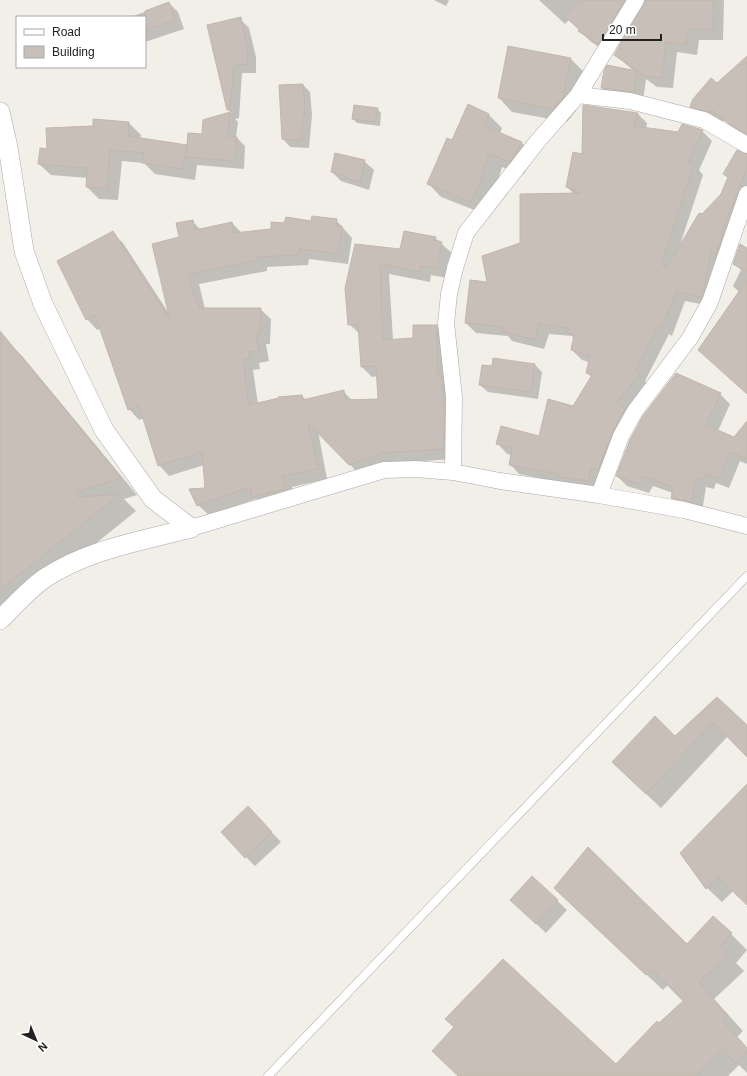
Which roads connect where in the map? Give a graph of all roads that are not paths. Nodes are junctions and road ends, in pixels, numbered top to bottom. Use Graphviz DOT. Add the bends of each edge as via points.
graph roads {
  1 [pos="636,0"];
  2 [pos="578,95"];
  3 [pos="0,112"];
  4 [pos="747,145"];
  5 [pos="747,194"];
  6 [pos="453,472"];
  7 [pos="599,495"];
  8 [pos="747,526"];
  9 [pos="191,528"];
  10 [pos="747,576"];
  11 [pos="0,620"];
  12 [pos="268,1076"];
  1 -- 2 [label="street"];
  2 -- 4 [label="street" via="630,101 704,120"];
  2 -- 6 [label="street" via="537,142 466,233 452,281 446,323 454,397"];
  3 -- 9 [label="street" via="8,146 24,251 43,304 104,430 153,499"];
  5 -- 7 [label="street" via="710,302 690,338 635,411 621,436"];
  6 -- 7 [label="street"];
  6 -- 9 [label="street" via="384,470"];
  7 -- 8 [label="street" via="684,510"];
  9 -- 11 [label="street" via="99,551 66,566 44,579"];
  10 -- 12 [label="lane"];
}
